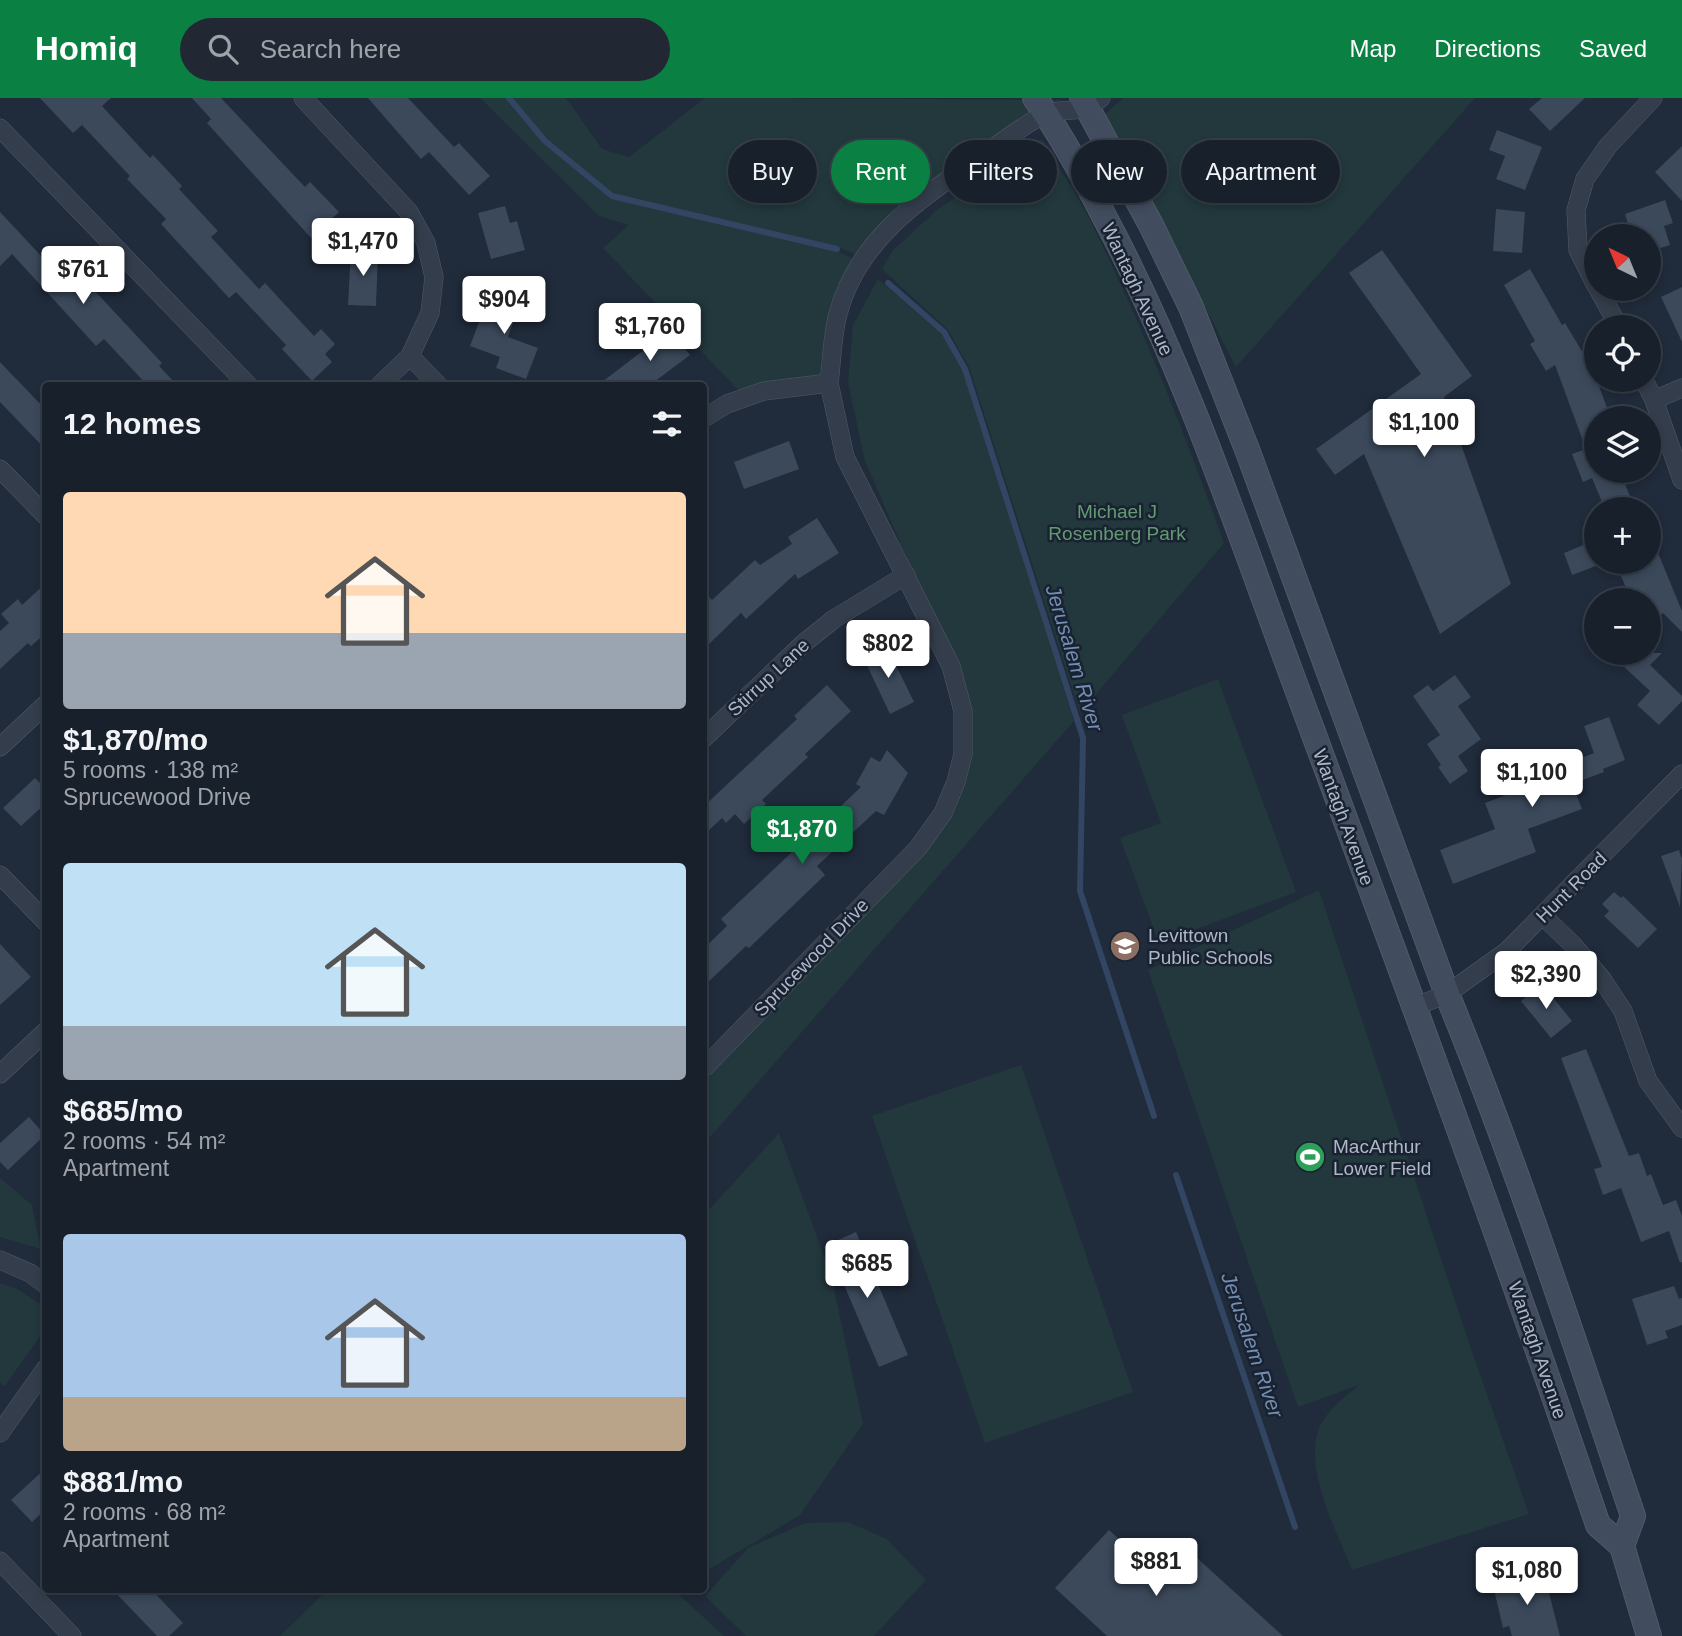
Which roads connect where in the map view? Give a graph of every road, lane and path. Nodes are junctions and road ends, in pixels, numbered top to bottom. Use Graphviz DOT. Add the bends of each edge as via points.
graph roads {
  1 [pos="303,98"];
  2 [pos="1653,98"];
  3 [pos="1091,101"];
  4 [pos="1045,103"];
  5 [pos="0,128"];
  6 [pos="1584,262"];
  7 [pos="410,356"];
  8 [pos="245,382"];
  9 [pos="383,382"];
  10 [pos="436,382"];
  11 [pos="829,383"];
  12 [pos="1682,388"];
  13 [pos="1650,392"];
  14 [pos="1654,400"];
  15 [pos="707,416"];
  16 [pos="0,469"];
  17 [pos="1682,480"];
  18 [pos="42,512"];
  19 [pos="906,575"];
  20 [pos="42,708"];
  21 [pos="707,735"];
  22 [pos="0,747"];
  23 [pos="1682,774"];
  24 [pos="0,875"];
  25 [pos="1543,916"];
  26 [pos="42,918"];
  27 [pos="1447,994"];
  28 [pos="1414,1007"];
  29 [pos="42,1035"];
  30 [pos="707,1065"];
  31 [pos="0,1074"];
  32 [pos="1682,1128"];
  33 [pos="0,1260"];
  34 [pos="42,1281"];
  35 [pos="1570,1330"];
  36 [pos="1535,1341"];
  37 [pos="42,1374"];
  38 [pos="0,1433"];
  39 [pos="1622,1546"];
  40 [pos="0,1561"];
  41 [pos="72,1636"];
  42 [pos="1649,1636"];
  1 -- 7 [label="street" via="409,212 426,243 434,277 430,313"];
  2 -- 6 [label="street" via="1608,146 1585,179 1576,210 1578,250"];
  3 -- 4 [label="street"];
  3 -- 27 [label="main road, Wantagh Avenue" via="1191,307"];
  4 -- 11 [label="street, Sprucewood Drive" via="919,198 873,244 852,278 838,314"];
  4 -- 28 [label="main road, Wantagh Avenue" via="1157,322"];
  5 -- 8 [label="street"];
  7 -- 9 [label="street"];
  7 -- 10 [label="street"];
  11 -- 15 [label="street" via="764,391"];
  11 -- 19 [label="street, Sprucewood Drive" via="845,457"];
  12 -- 14 [label="street"];
  13 -- 14 [label="street"];
  14 -- 17 [label="street"];
  16 -- 18 [label="street"];
  19 -- 21 [label="street, Stirrup Lane" via="804,643"];
  19 -- 30 [label="street, Sprucewood Drive" via="951,666 963,711 956,782 943,813 918,848"];
  20 -- 22 [label="street"];
  23 -- 25 [label="street, Hunt Road"];
  24 -- 26 [label="street"];
  25 -- 27 [label="street, Hunt Road" via="1507,951"];
  25 -- 32 [label="street" via="1602,979 1623,1011 1648,1081"];
  27 -- 28 [label="street, Hunt Road"];
  27 -- 35 [label="main road, Wantagh Avenue"];
  28 -- 36 [label="main road, Wantagh Avenue"];
  29 -- 31 [label="street"];
  33 -- 34 [label="street"];
  35 -- 36 [label="main road"];
  35 -- 39 [label="main road, Wantagh Avenue" via="1633,1516"];
  36 -- 39 [label="main road, Wantagh Avenue" via="1598,1525"];
  37 -- 38 [label="street"];
  39 -- 42 [label="main road, Wantagh Avenue"];
  40 -- 41 [label="street"];
}
